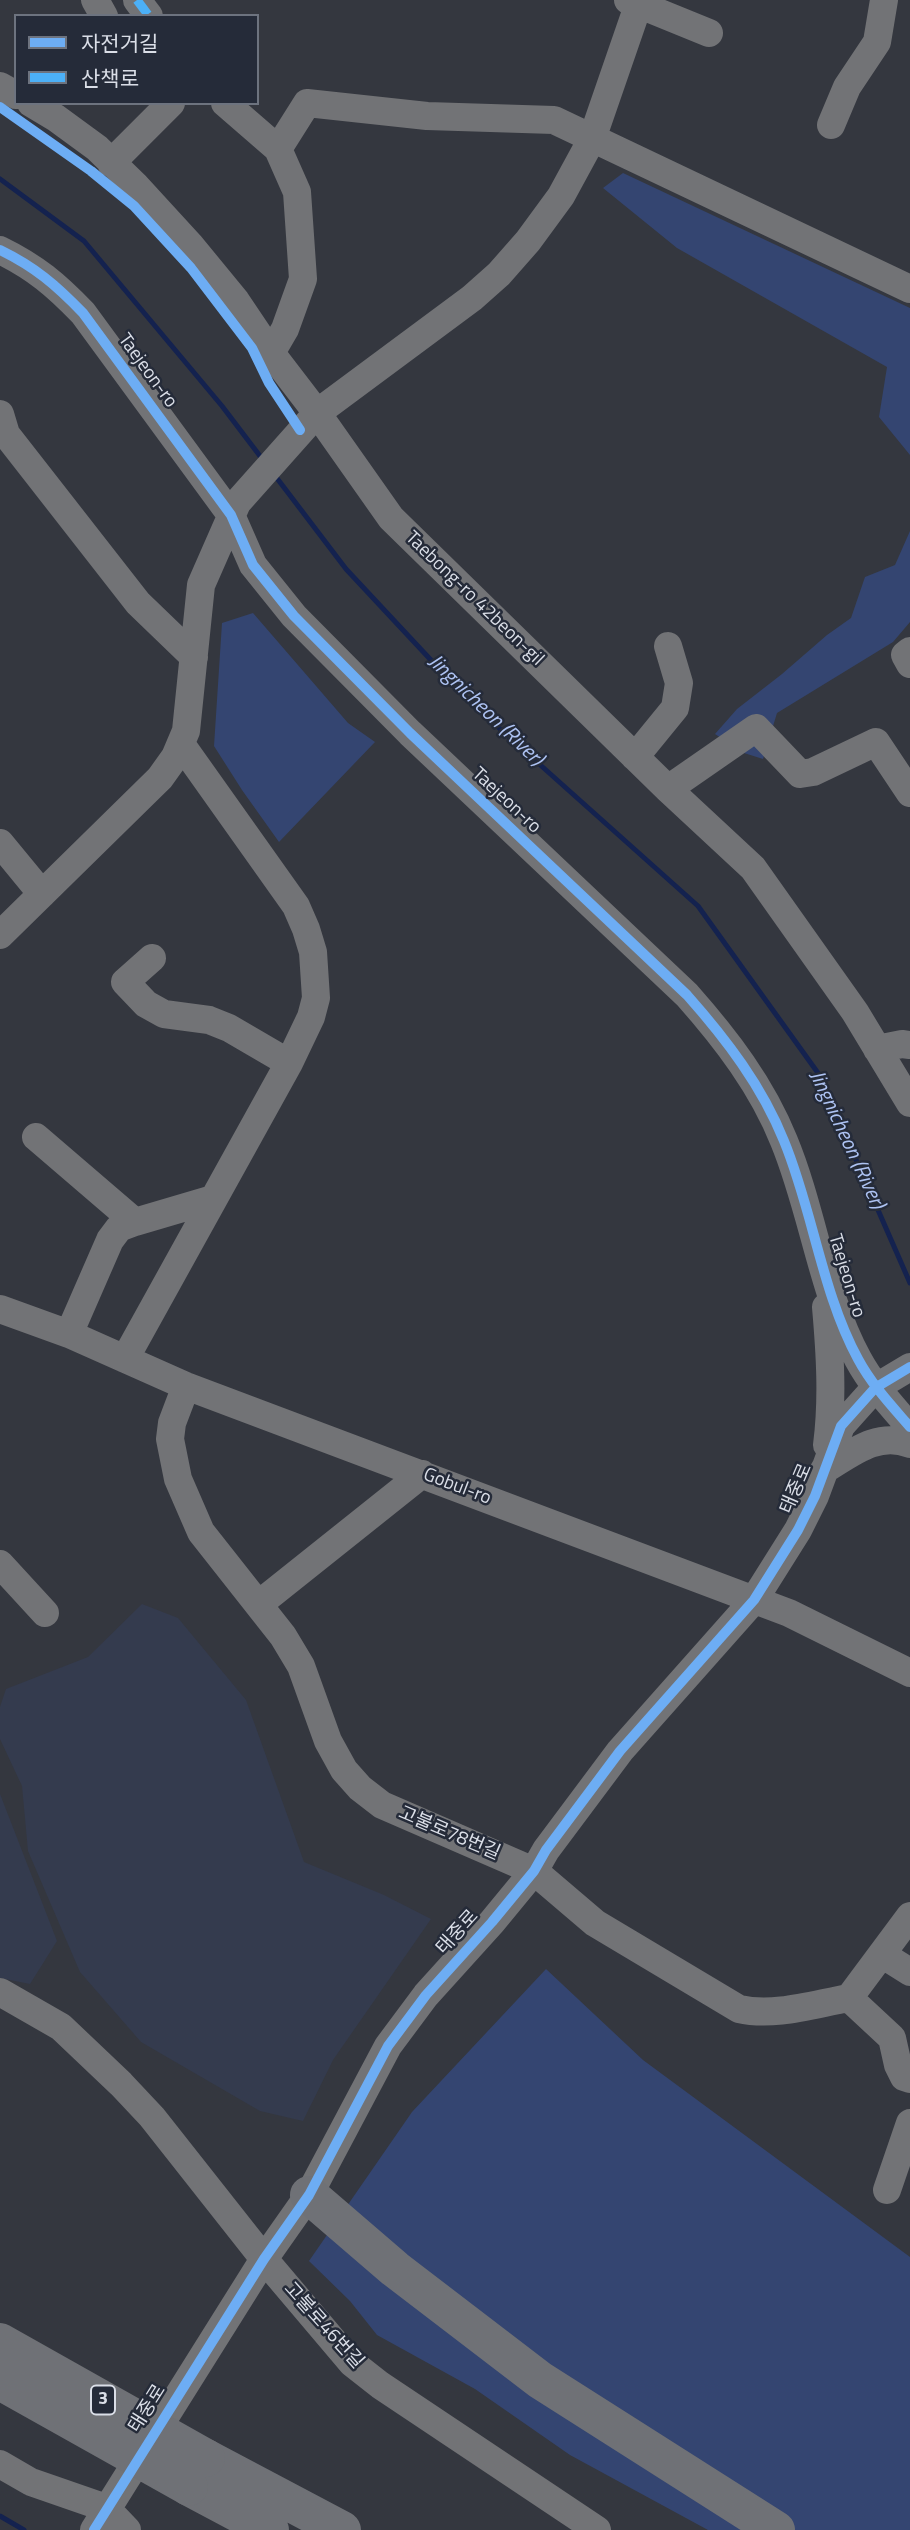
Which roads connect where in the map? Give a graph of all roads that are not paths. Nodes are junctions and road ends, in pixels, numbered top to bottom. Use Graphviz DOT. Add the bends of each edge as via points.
graph roads {
  1 [pos="884,0"];
  2 [pos="636,1"];
  3 [pos="709,33"];
  4 [pos="33,105"];
  5 [pos="169,105"];
  6 [pos="227,105"];
  7 [pos="831,125"];
  8 [pos="592,139"];
  9 [pos="278,149"];
  10 [pos="111,163"];
  11 [pos="0,250"];
  12 [pos="910,289"];
  13 [pos="271,353"];
  14 [pos="1,418"];
  15 [pos="309,421"];
  16 [pos="234,509"];
  17 [pos="668,646"];
  18 [pos="910,651"];
  19 [pos="194,657"];
  20 [pos="910,664"];
  21 [pos="181,744"];
  22 [pos="635,757"];
  23 [pos="668,789"];
  24 [pos="910,793"];
  25 [pos="0,843"];
  26 [pos="42,894"];
  27 [pos="0,935"];
  28 [pos="152,958"];
  29 [pos="910,1045"];
  30 [pos="877,1049"];
  31 [pos="289,1063"];
  32 [pos="910,1103"];
  33 [pos="36,1137"];
  34 [pos="213,1199"];
  35 [pos="135,1222"];
  36 [pos="823,1263"];
  37 [pos="0,1309"];
  38 [pos="69,1335"];
  39 [pos="125,1359"];
  40 [pos="910,1367"];
  41 [pos="186,1386"];
  42 [pos="875,1388"];
  43 [pos="910,1427"];
  44 [pos="910,1444"];
  45 [pos="824,1470"];
  46 [pos="422,1474"];
  47 [pos="0,1564"];
  48 [pos="754,1600"];
  49 [pos="259,1604"];
  50 [pos="45,1613"];
  51 [pos="910,1673"];
  52 [pos="534,1871"];
  53 [pos="910,1916"];
  54 [pos="883,1955"];
  55 [pos="910,1972"];
  56 [pos="0,1992"];
  57 [pos="849,1998"];
  58 [pos="910,2079"];
  59 [pos="910,2123"];
  60 [pos="887,2190"];
  61 [pos="309,2194"];
  62 [pos="264,2259"];
  63 [pos="0,2342"];
  64 [pos="0,2381"];
  65 [pos="0,2464"];
  66 [pos="197,2473"];
  67 [pos="99,2521"];
  68 [pos="127,2530"];
  69 [pos="270,2530"];
  70 [pos="342,2530"];
  71 [pos="597,2530"];
  72 [pos="776,2530"];
  1 -- 7 [label="street" via="877,42 843,93"];
  2 -- 3 [label="street"];
  2 -- 8 [label="street"];
  4 -- 10 [label="street, Taebong-ro 42beon-gil" via="97,148"];
  5 -- 10 [label="street"];
  6 -- 9 [label="street"];
  8 -- 9 [label="street" via="554,120 427,116 307,103"];
  8 -- 12 [label="street"];
  8 -- 15 [label="street" via="561,196 499,274"];
  9 -- 13 [label="street" via="297,192 303,279"];
  10 -- 13 [label="street, Taebong-ro 42beon-gil" via="212,270"];
  11 -- 16 [label="street, Taejeon-ro" via="36,269 83,313"];
  13 -- 15 [label="street, Taebong-ro 42beon-gil"];
  14 -- 19 [label="street" via="6,434 138,603"];
  15 -- 16 [label="street"];
  15 -- 22 [label="street, Taebong-ro 42beon-gil" via="391,518"];
  16 -- 19 [label="street" via="201,585"];
  16 -- 36 [label="street, Taejeon-ro" via="253,565 294,616 718,1030 743,1064 783,1138"];
  17 -- 22 [label="street" via="679,683 675,708"];
  18 -- 20 [label="street" via="905,655"];
  19 -- 21 [label="street"];
  21 -- 26 [label="street" via="160,778"];
  21 -- 31 [label="street" via="296,906 306,929 313,952 316,999"];
  22 -- 23 [label="street, Taebong-ro 42beon-gil"];
  23 -- 24 [label="street" via="756,728 800,774 876,742"];
  23 -- 30 [label="street, Taebong-ro 42beon-gil" via="753,868"];
  25 -- 26 [label="street"];
  26 -- 27 [label="street"];
  28 -- 31 [label="street" via="125,982 146,1004 164,1014 209,1020 229,1028"];
  29 -- 30 [label="street"];
  30 -- 32 [label="street, Taebong-ro 42beon-gil"];
  31 -- 34 [label="street"];
  33 -- 35 [label="street"];
  34 -- 35 [label="street"];
  34 -- 39 [label="street"];
  35 -- 38 [label="street" via="119,1228 110,1240"];
  36 -- 42 [label="street, Taejeon-ro" via="842,1325"];
  36 -- 45 [label="street" via="831,1364"];
  37 -- 38 [label="street, Gobul-ro"];
  38 -- 39 [label="street, Gobul-ro"];
  39 -- 41 [label="street, Gobul-ro"];
  40 -- 42 [label="street, 태중로"];
  41 -- 46 [label="street, Gobul-ro"];
  41 -- 49 [label="street, 고불로78번길" via="170,1440 178,1479 201,1532"];
  42 -- 43 [label="street, Taejeon-ro"];
  42 -- 45 [label="street, 태중로" via="841,1426"];
  44 -- 45 [label="street" via="875,1440"];
  45 -- 48 [label="street, 태중로" via="798,1530"];
  46 -- 48 [label="street, Gobul-ro"];
  46 -- 49 [label="street"];
  47 -- 50 [label="street"];
  48 -- 51 [label="street, Gobul-ro"];
  48 -- 52 [label="street, 태중로" via="620,1751"];
  49 -- 52 [label="street, 고불로78번길" via="300,1666 328,1741 360,1788 382,1805"];
  52 -- 57 [label="street, 고불로78번길" via="595,1923 739,2009 774,2011"];
  52 -- 61 [label="street, 태중로" via="388,2046"];
  53 -- 54 [label="street"];
  54 -- 55 [label="street"];
  54 -- 57 [label="street"];
  56 -- 62 [label="street, 고불로46번길" via="61,2027 121,2084"];
  57 -- 58 [label="street" via="891,2038 898,2065"];
  59 -- 60 [label="street"];
  61 -- 62 [label="street, 태중로"];
  61 -- 72 [label="highway" via="395,2269 540,2380"];
  62 -- 67 [label="street, 태중로"];
  62 -- 71 [label="street, 고불로46번길" via="352,2363"];
  63 -- 66 [label="highway, 3, bridge"];
  64 -- 66 [label="highway, 3, bridge"];
  65 -- 67 [label="street"];
  66 -- 69 [label="highway, 3"];
  66 -- 70 [label="highway, 3"];
  67 -- 68 [label="street"];
}
